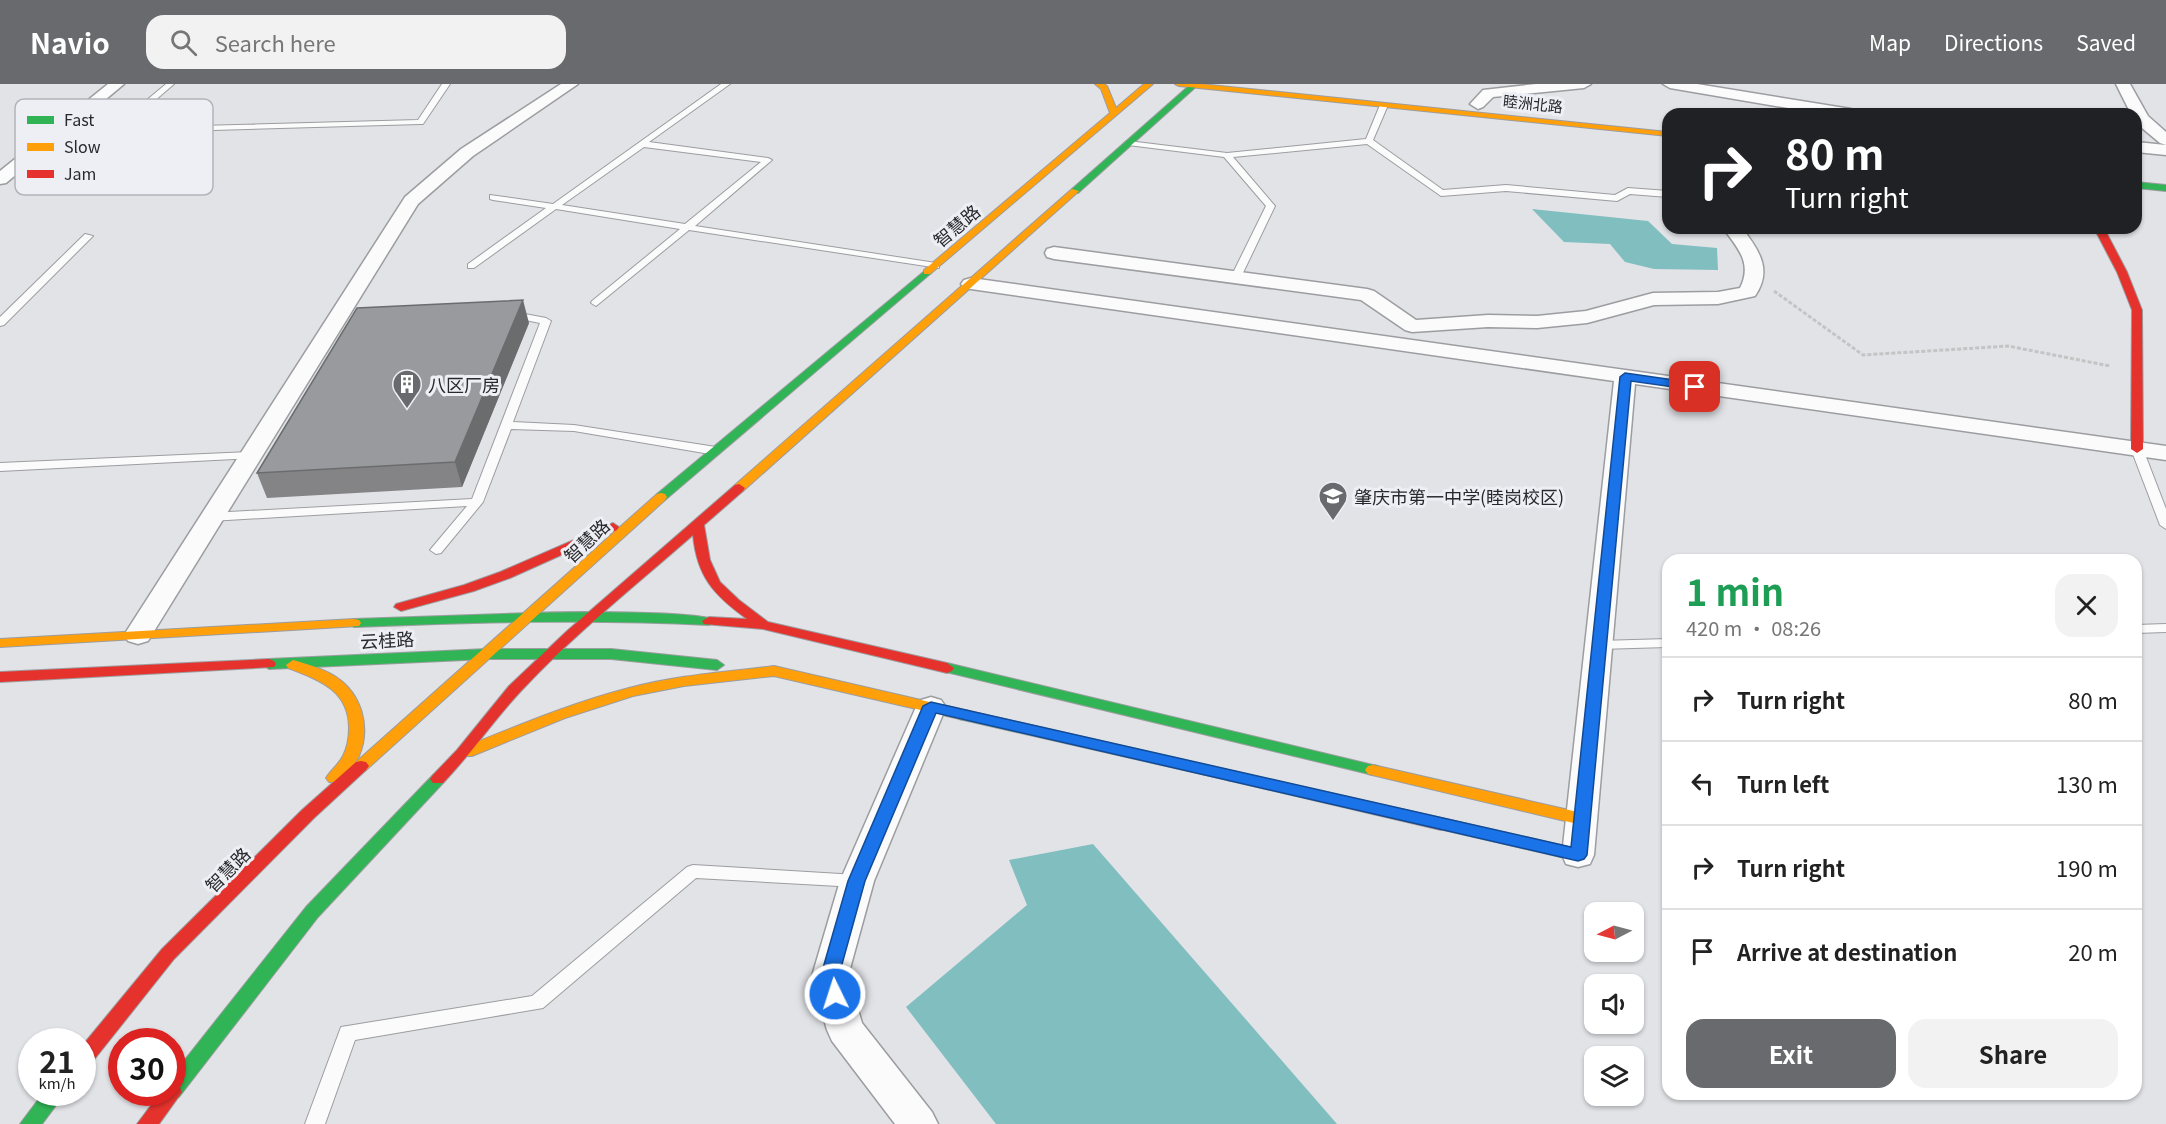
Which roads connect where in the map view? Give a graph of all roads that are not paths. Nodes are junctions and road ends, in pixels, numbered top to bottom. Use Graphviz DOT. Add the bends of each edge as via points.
graph roads {
  1 [pos="117,84"];
  2 [pos="170,84"];
  3 [pos="446,84"];
  4 [pos="571,84"];
  5 [pos="726,84"];
  6 [pos="1099,84"];
  7 [pos="1149,84"];
  8 [pos="1189,84"];
  9 [pos="1255,84"];
  10 [pos="1584,84"];
  11 [pos="1670,84"];
  12 [pos="2123,84"];
  13 [pos="1282,88"];
  14 [pos="99,99"];
  15 [pos="152,99"];
  16 [pos="1478,104"];
  17 [pos="1384,105"];
  18 [pos="1815,108"];
  19 [pos="2135,108"];
  20 [pos="1164,111"];
  21 [pos="1113,114"];
  22 [pos="2142,120"];
  23 [pos="1662,123"];
  24 [pos="213,128"];
  25 [pos="1662,133"];
  26 [pos="2166,140"];
  27 [pos="1369,141"];
  28 [pos="642,144"];
  29 [pos="1128,144"];
  30 [pos="2142,148"];
  31 [pos="2166,150"];
  32 [pos="1227,155"];
  33 [pos="15,167"];
  34 [pos="2142,174"];
  35 [pos="2166,176"];
  36 [pos="0,179"];
  37 [pos="2142,186"];
  38 [pos="2166,188"];
  39 [pos="1662,194"];
  40 [pos="492,197"];
  41 [pos="554,206"];
  42 [pos="687,227"];
  43 [pos="1737,234"];
  44 [pos="2102,234"];
  45 [pos="88,236"];
  46 [pos="1054,253"];
  47 [pos="471,266"];
  48 [pos="936,266"];
  49 [pos="1236,277"];
  50 [pos="971,284"];
  51 [pos="596,303"];
  52 [pos="888,307"];
  53 [pos="494,315"];
  54 [pos="934,316"];
  55 [pos="0,323"];
  56 [pos="1625,377"];
  57 [pos="506,425"];
  58 [pos="2137,449"];
  59 [pos="716,451"];
  60 [pos="2166,453"];
  61 [pos="250,456"];
  62 [pos="0,467"];
  63 [pos="477,502"];
  64 [pos="641,514"];
  65 [pos="211,517"];
  66 [pos="698,524"];
  67 [pos="2166,525"];
  68 [pos="436,550"];
  69 [pos="528,617"];
  70 [pos="591,617"];
  71 [pos="338,624"];
  72 [pos="763,625"];
  73 [pos="2166,628"];
  74 [pos="2142,629"];
  75 [pos="138,635"];
  76 [pos="1662,642"];
  77 [pos="0,643"];
  78 [pos="1599,645"];
  79 [pos="487,654"];
  80 [pos="550,654"];
  81 [pos="284,662"];
  82 [pos="774,671"];
  83 [pos="0,677"];
  84 [pos="931,706"];
  85 [pos="462,754"];
  86 [pos="308,814"];
  87 [pos="1582,819"];
  88 [pos="1578,855"];
  89 [pos="857,881"];
  90 [pos="96,1043"];
  91 [pos="186,1073"];
  92 [pos="45,1106"];
  93 [pos="161,1106"];
  94 [pos="30,1124"];
  95 [pos="147,1124"];
  96 [pos="315,1124"];
  97 [pos="918,1124"];
  1 -- 14 [label="street"];
  2 -- 15 [label="lane"];
  3 -- 24 [label="lane" via="420,122"];
  4 -- 61 [label="street" via="454,161 411,201"];
  5 -- 28 [label="lane"];
  6 -- 21 [label="main road"];
  7 -- 21 [label="main road, 智慧路"];
  8 -- 13 [label="main road, 睦洲北路"];
  8 -- 20 [label="main road"];
  9 -- 13 [label="main road, 睦洲北路"];
  10 -- 16 [label="street" via="1488,93"];
  11 -- 18 [label="street"];
  12 -- 19 [label="street"];
  13 -- 16 [label="main road, 睦洲北路"];
  13 -- 17 [label="main road, 睦洲北路"];
  13 -- 20 [label="main road"];
  16 -- 23 [label="main road, 睦洲北路"];
  17 -- 25 [label="main road, 睦洲北路"];
  17 -- 27 [label="lane"];
  20 -- 29 [label="main road"];
  21 -- 48 [label="main road, 智慧路"];
  22 -- 26 [label="street"];
  27 -- 32 [label="lane"];
  27 -- 39 [label="lane" via="1441,194 1506,188 1617,198 1628,191"];
  28 -- 41 [label="lane"];
  28 -- 42 [label="lane" via="768,159"];
  29 -- 32 [label="lane"];
  29 -- 50 [label="main road"];
  30 -- 31 [label="street"];
  32 -- 49 [label="lane" via="1271,206"];
  33 -- 36 [label="street"];
  34 -- 35 [label="main road"];
  37 -- 38 [label="main road"];
  40 -- 41 [label="lane"];
  41 -- 42 [label="lane"];
  41 -- 47 [label="lane"];
  42 -- 48 [label="lane"];
  42 -- 51 [label="lane"];
  43 -- 49 [label="street" via="1755,258 1756,278 1748,292 1653,299 1587,318 1412,326 1367,295"];
  44 -- 58 [label="main road" via="2137,310"];
  45 -- 55 [label="lane"];
  46 -- 49 [label="street"];
  48 -- 52 [label="main road, 智慧路"];
  50 -- 54 [label="main road"];
  50 -- 56 [label="street"];
  52 -- 54 [label="main road" via="912,306"];
  52 -- 59 [label="main road, 智慧路"];
  53 -- 57 [label="lane" via="516,314 546,321"];
  54 -- 66 [label="main road"];
  56 -- 58 [label="street"];
  56 -- 78 [label="street"];
  57 -- 59 [label="lane" via="574,428"];
  57 -- 63 [label="lane"];
  58 -- 60 [label="street"];
  58 -- 67 [label="lane"];
  59 -- 64 [label="main road, 智慧路"];
  61 -- 62 [label="lane"];
  61 -- 65 [label="street"];
  63 -- 65 [label="lane"];
  63 -- 68 [label="lane"];
  64 -- 69 [label="main road, 智慧路"];
  64 -- 71 [label="main road" via="505,575"];
  65 -- 75 [label="street"];
  66 -- 70 [label="main road"];
  66 -- 72 [label="main road" via="706,573 728,599"];
  69 -- 70 [label="main road"];
  69 -- 71 [label="main road"];
  69 -- 79 [label="main road, 智慧路"];
  70 -- 72 [label="main road"];
  70 -- 80 [label="main road"];
  71 -- 75 [label="main road, 云桂路"];
  72 -- 87 [label="main road"];
  73 -- 74 [label="lane"];
  75 -- 77 [label="main road, 云桂路"];
  76 -- 78 [label="lane"];
  78 -- 87 [label="street"];
  79 -- 80 [label="main road, 云桂路"];
  79 -- 81 [label="main road, 云桂路"];
  79 -- 86 [label="main road, 智慧路"];
  80 -- 82 [label="main road, 云桂路" via="611,654"];
  80 -- 85 [label="main road" via="514,689"];
  81 -- 83 [label="main road, 云桂路"];
  81 -- 86 [label="main road" via="326,677 345,693 356,710 358,731 350,756"];
  82 -- 84 [label="main road"];
  82 -- 85 [label="main road" via="657,685 528,725"];
  84 -- 88 [label="main road"];
  84 -- 89 [label="street"];
  85 -- 91 [label="main road" via="312,912"];
  86 -- 90 [label="main road, 智慧路" via="168,954"];
  87 -- 88 [label="street"];
  89 -- 96 [label="lane" via="693,871 537,1003 348,1033"];
  89 -- 97 [label="street" via="830,975 845,1030"];
  92 -- 94 [label="main road"];
  93 -- 95 [label="main road"];
}
